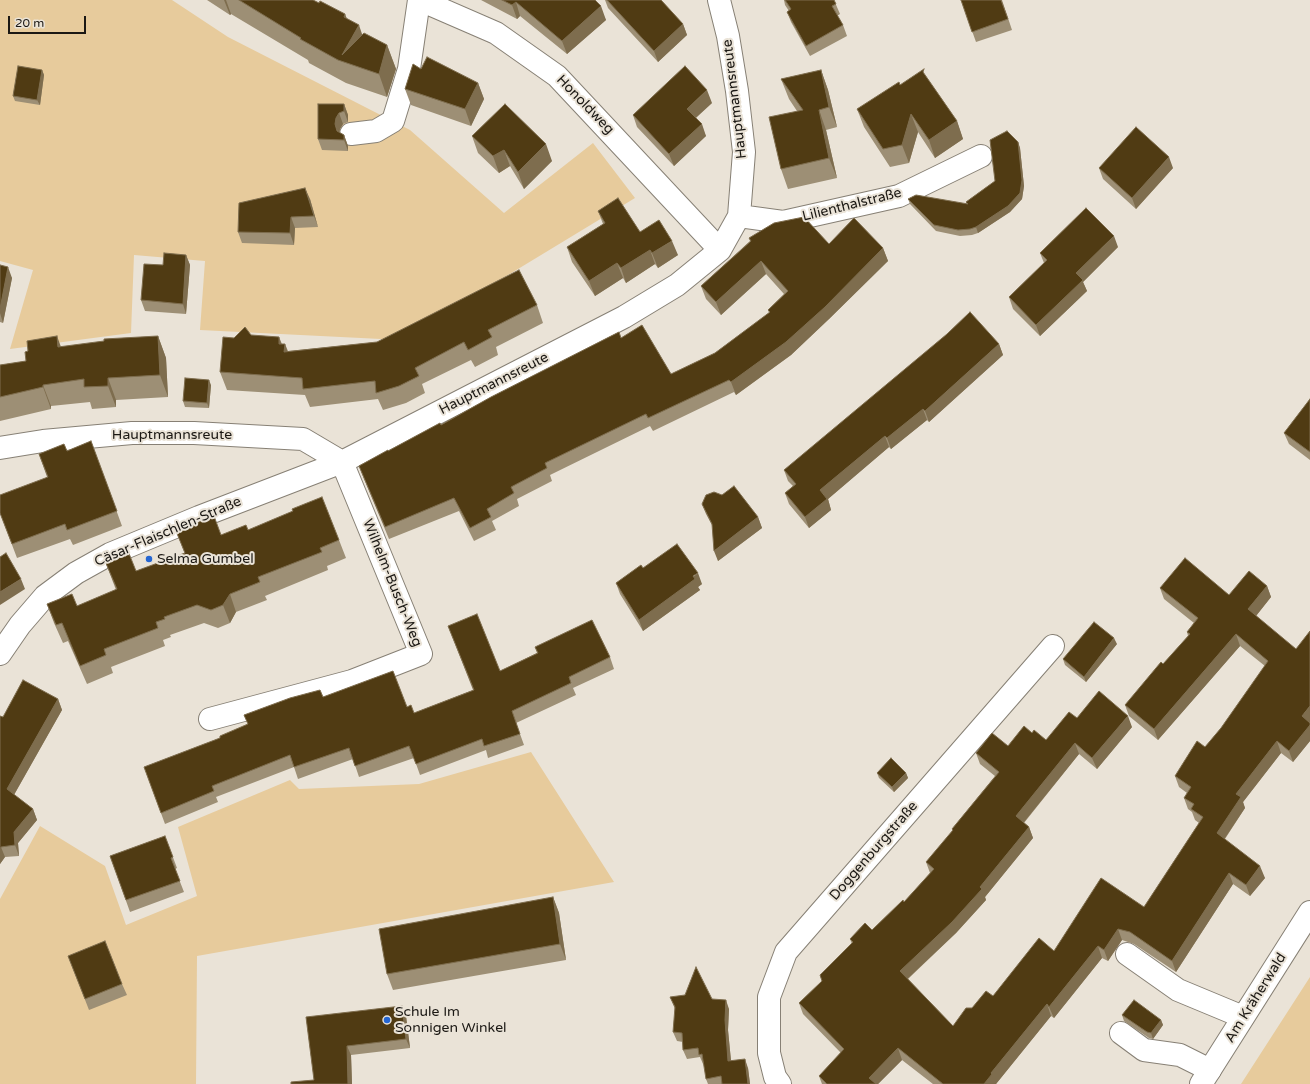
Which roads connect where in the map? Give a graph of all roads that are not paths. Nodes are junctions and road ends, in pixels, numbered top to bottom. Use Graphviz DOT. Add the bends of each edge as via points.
graph roads {
  1 [pos="420,0"];
  2 [pos="719,0"];
  3 [pos="351,134"];
  4 [pos="981,156"];
  5 [pos="739,216"];
  6 [pos="720,250"];
  7 [pos="0,448"];
  8 [pos="342,462"];
  9 [pos="1053,646"];
  10 [pos="0,654"];
  11 [pos="210,719"];
  12 [pos="1310,912"];
  13 [pos="1127,954"];
  14 [pos="1243,1017"];
  15 [pos="1121,1033"];
  16 [pos="1206,1077"];
  17 [pos="780,1084"];
  1 -- 3 [label="street" via="409,69 393,121 376,130"];
  1 -- 6 [label="street, Honoldweg" via="496,33 557,76"];
  2 -- 5 [label="street, Hauptmannsreute" via="728,36 744,152"];
  4 -- 5 [label="street, Lilienthalstraße" via="899,196 783,222"];
  5 -- 6 [label="street, Hauptmannsreute"];
  6 -- 8 [label="street, Hauptmannsreute" via="677,285 624,317"];
  7 -- 8 [label="street, Hauptmannsreute" via="43,441 132,433 194,433 303,439"];
  8 -- 10 [label="street, Cäsar-Flaischlen-Straße" via="199,517 103,558 76,573 45,596"];
  8 -- 11 [label="street, Wilhelm-Busch-Weg" via="421,654 352,681"];
  9 -- 17 [label="street, Doggenburgstraße" via="786,952 769,997 768,1054 775,1077"];
  12 -- 14 [label="street, Am Kräherwald"];
  13 -- 14 [label="street" via="1178,990"];
  14 -- 16 [label="street, Am Kräherwald"];
  15 -- 16 [label="street" via="1144,1050 1180,1055"];
}
